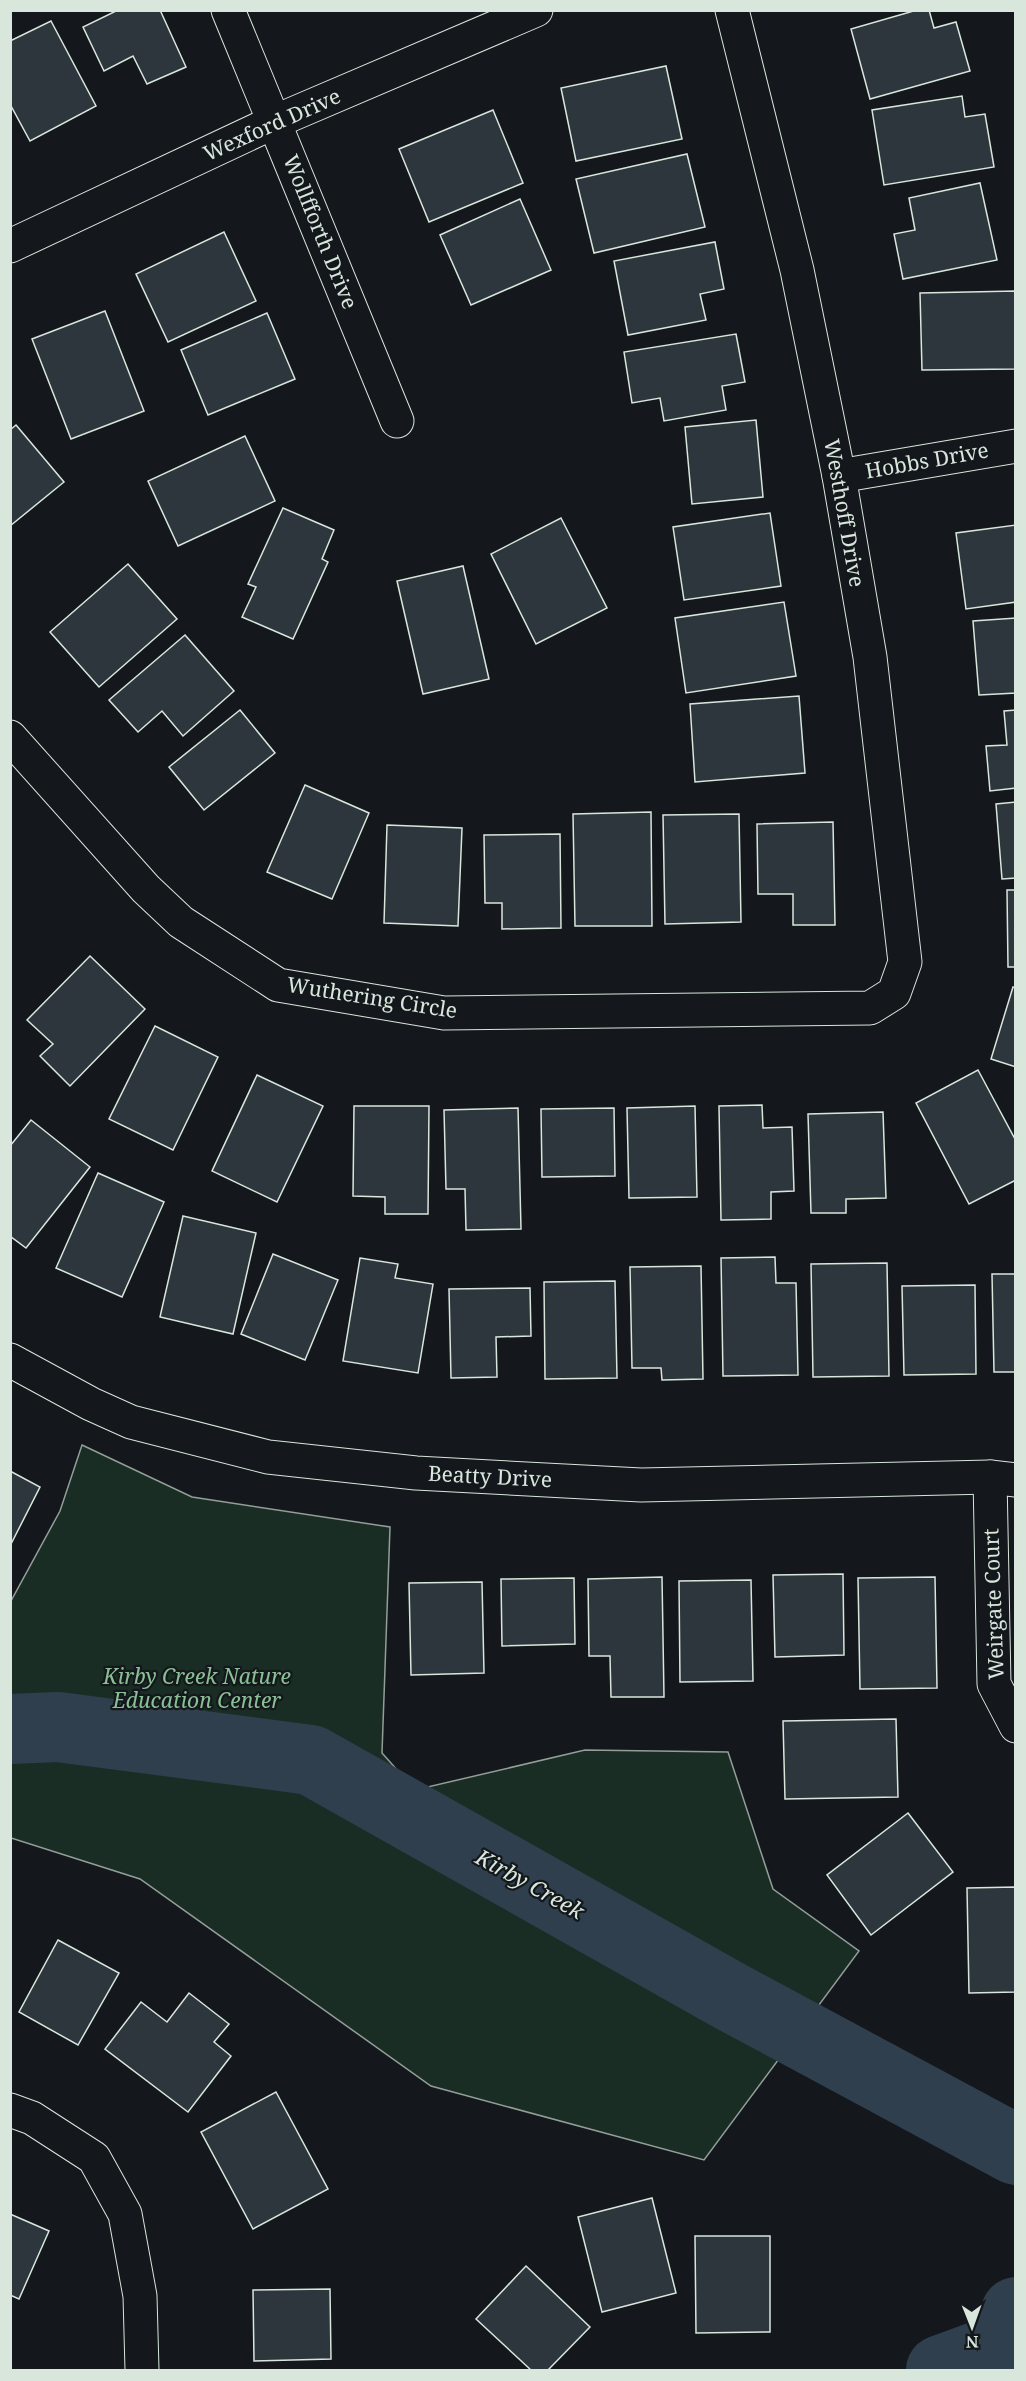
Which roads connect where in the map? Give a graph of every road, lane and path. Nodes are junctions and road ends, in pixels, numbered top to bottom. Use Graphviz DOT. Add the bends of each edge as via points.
graph roads {
  1 [pos="228,10"];
  2 [pos="536,10"];
  3 [pos="732,10"];
  4 [pos="274,122"];
  5 [pos="10,246"];
  6 [pos="397,421"];
  7 [pos="1016,446"];
  8 [pos="839,476"];
  9 [pos="10,736"];
  10 [pos="870,1008"];
  11 [pos="10,1360"];
  12 [pos="1007,1476"];
  13 [pos="1016,1726"];
  14 [pos="10,2110"];
  15 [pos="142,2370"];
  1 -- 4 [label="street, Wollfforth Drive"];
  2 -- 4 [label="street, Wexford Drive"];
  3 -- 8 [label="street, Westhoff Drive" via="797,270"];
  4 -- 5 [label="street, Wexford Drive"];
  4 -- 6 [label="street, Wollfforth Drive"];
  7 -- 8 [label="street, Hobbs Drive"];
  8 -- 10 [label="street, Westhoff Drive" via="870,657 905,962 894,993"];
  9 -- 10 [label="street, Wuthering Circle" via="146,890 181,922 278,985 444,1013"];
  11 -- 12 [label="street, Beatty Drive" via="131,1422 268,1456 416,1473 641,1485"];
  12 -- 13 [label="street, Weirgate Court" via="994,1684"];
  14 -- 15 [label="street" via="32,2118 94,2158 125,2214 140,2296"];
}
